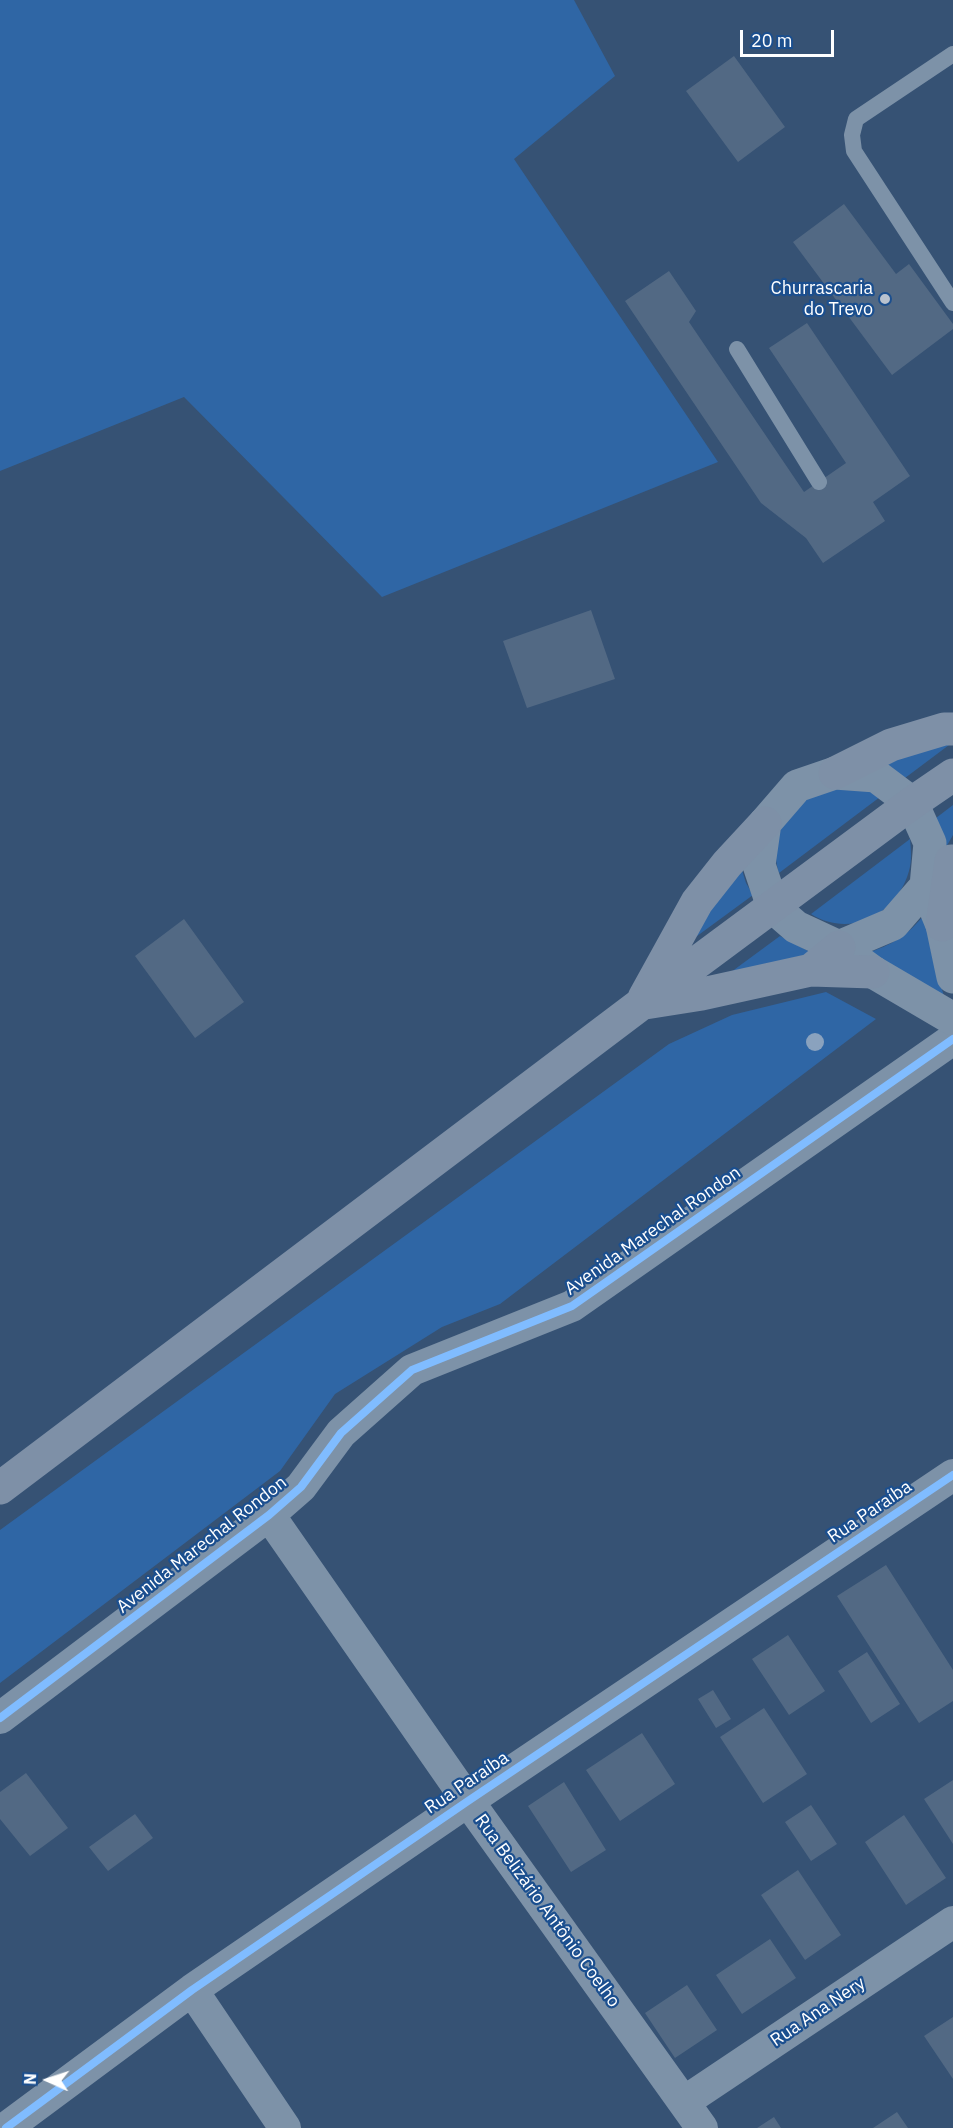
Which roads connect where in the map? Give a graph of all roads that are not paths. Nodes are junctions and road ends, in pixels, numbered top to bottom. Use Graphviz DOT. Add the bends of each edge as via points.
graph roads {
  1 [pos="953,54"];
  2 [pos="953,303"];
  3 [pos="737,349"];
  4 [pos="819,482"];
  5 [pos="953,729"];
  6 [pos="835,773"];
  7 [pos="953,775"];
  8 [pos="912,804"];
  9 [pos="765,823"];
  10 [pos="952,860"];
  11 [pos="926,886"];
  12 [pos="773,907"];
  13 [pos="942,926"];
  14 [pos="839,947"];
  15 [pos="811,970"];
  16 [pos="873,972"];
  17 [pos="953,977"];
  18 [pos="641,1004"];
  19 [pos="953,1019"];
  20 [pos="953,1040"];
  21 [pos="953,1475"];
  22 [pos="0,1488"];
  23 [pos="269,1515"];
  24 [pos="0,1718"];
  25 [pos="468,1801"];
  26 [pos="953,1922"];
  27 [pos="192,1990"];
  28 [pos="684,2102"];
  29 [pos="6,2128"];
  30 [pos="285,2128"];
  31 [pos="702,2128"];
  1 -- 2 [label="lane" via="856,119 852,135 854,152"];
  3 -- 4 [label="lane"];
  5 -- 6 [label="highway" via="891,745"];
  6 -- 8 [label="street" via="876,776"];
  6 -- 9 [label="street" via="797,786"];
  7 -- 8 [label="highway"];
  8 -- 11 [label="street" via="930,843"];
  8 -- 12 [label="highway"];
  9 -- 12 [label="street" via="759,865"];
  9 -- 18 [label="highway" via="697,902"];
  10 -- 11 [label="highway"];
  10 -- 13 [label="highway"];
  11 -- 13 [label="street"];
  11 -- 14 [label="street" via="893,924"];
  12 -- 14 [label="street" via="796,927"];
  12 -- 18 [label="highway"];
  13 -- 17 [label="street"];
  14 -- 15 [label="highway"];
  14 -- 16 [label="street"];
  15 -- 16 [label="highway"];
  15 -- 18 [label="highway"];
  16 -- 19 [label="street"];
  18 -- 22 [label="highway"];
  20 -- 23 [label="street, Avenida Marechal Rondon" via="572,1306 412,1370 341,1433 301,1487"];
  21 -- 25 [label="street, Rua Paraíba"];
  23 -- 24 [label="street, Avenida Marechal Rondon"];
  23 -- 25 [label="street, Rua Belizário Antônio Coelho"];
  25 -- 27 [label="street, Rua Paraíba"];
  25 -- 28 [label="street, Rua Belizário Antônio Coelho"];
  26 -- 28 [label="street, Rua Ana Nery"];
  27 -- 29 [label="street, Rua Paraíba"];
  27 -- 30 [label="street"];
  28 -- 31 [label="street, Rua Belizário Antônio Coelho"];
}
